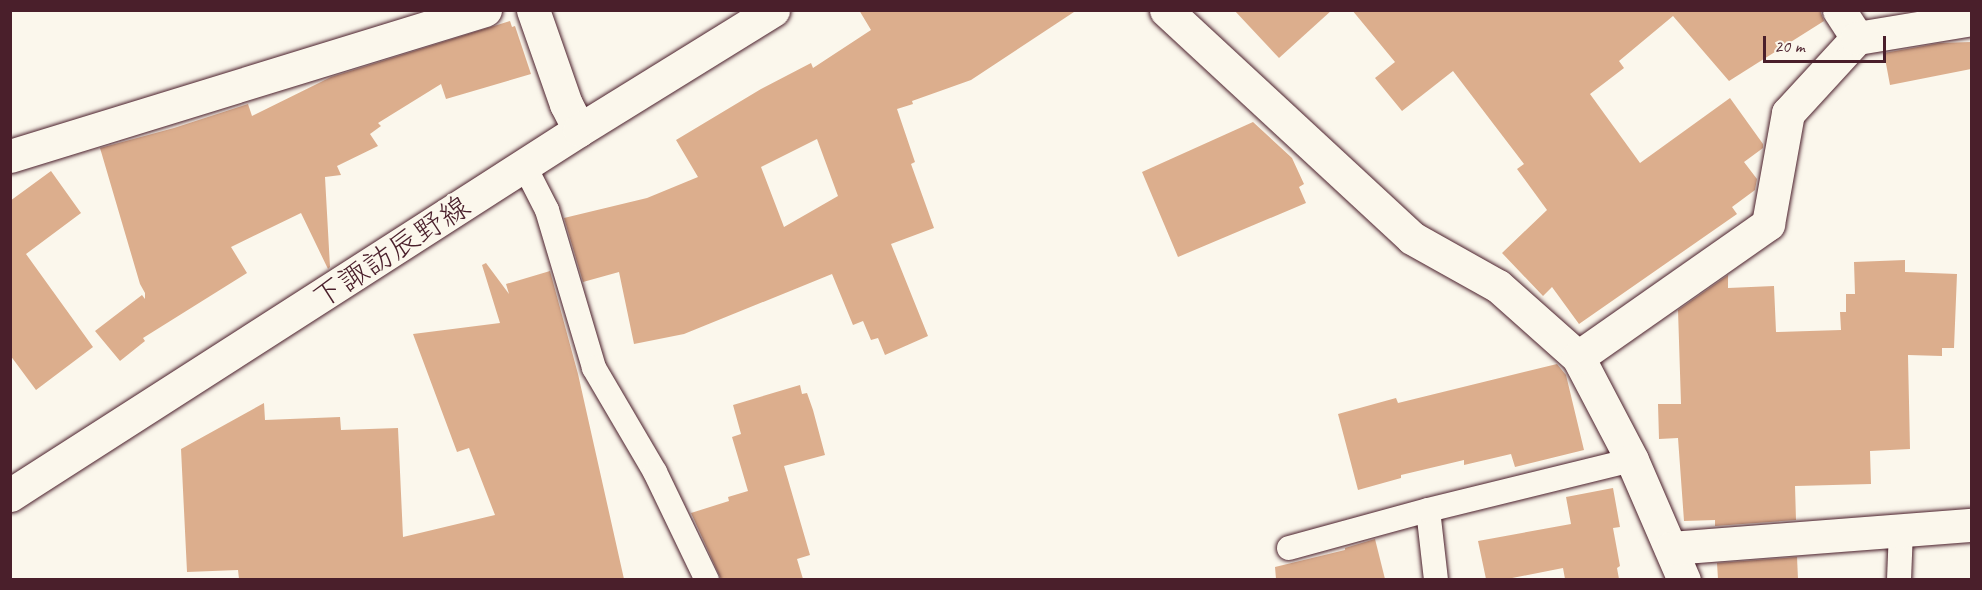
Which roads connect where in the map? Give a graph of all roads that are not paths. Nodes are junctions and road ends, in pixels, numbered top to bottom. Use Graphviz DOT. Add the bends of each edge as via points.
graph roads {
  1 [pos="485,10"];
  2 [pos="533,10"];
  3 [pos="773,10"];
  4 [pos="1166,10"];
  5 [pos="1839,10"];
  6 [pos="1971,19"];
  7 [pos="1857,38"];
  8 [pos="579,130"];
  9 [pos="10,156"];
  10 [pos="525,167"];
  11 [pos="1578,357"];
  12 [pos="1632,460"];
  13 [pos="10,495"];
  14 [pos="1428,510"];
  15 [pos="1971,525"];
  16 [pos="1901,531"];
  17 [pos="1289,548"];
  18 [pos="1671,548"];
  19 [pos="707,579"];
  20 [pos="1436,579"];
  21 [pos="1684,579"];
  22 [pos="1899,579"];
  1 -- 9 [label="street"];
  2 -- 8 [label="street"];
  3 -- 8 [label="street, 下諏訪辰野線"];
  4 -- 11 [label="street" via="1412,238 1498,286"];
  5 -- 7 [label="street"];
  6 -- 7 [label="street"];
  7 -- 11 [label="street" via="1788,113 1768,224"];
  8 -- 10 [label="street, 下諏訪辰野線"];
  10 -- 13 [label="street, 下諏訪辰野線"];
  10 -- 19 [label="lane" via="547,210 594,368 655,472"];
  11 -- 12 [label="street"];
  12 -- 14 [label="lane"];
  12 -- 18 [label="street"];
  14 -- 17 [label="lane"];
  14 -- 20 [label="lane"];
  15 -- 16 [label="street"];
  16 -- 18 [label="street"];
  16 -- 22 [label="lane"];
  18 -- 21 [label="street"];
}
